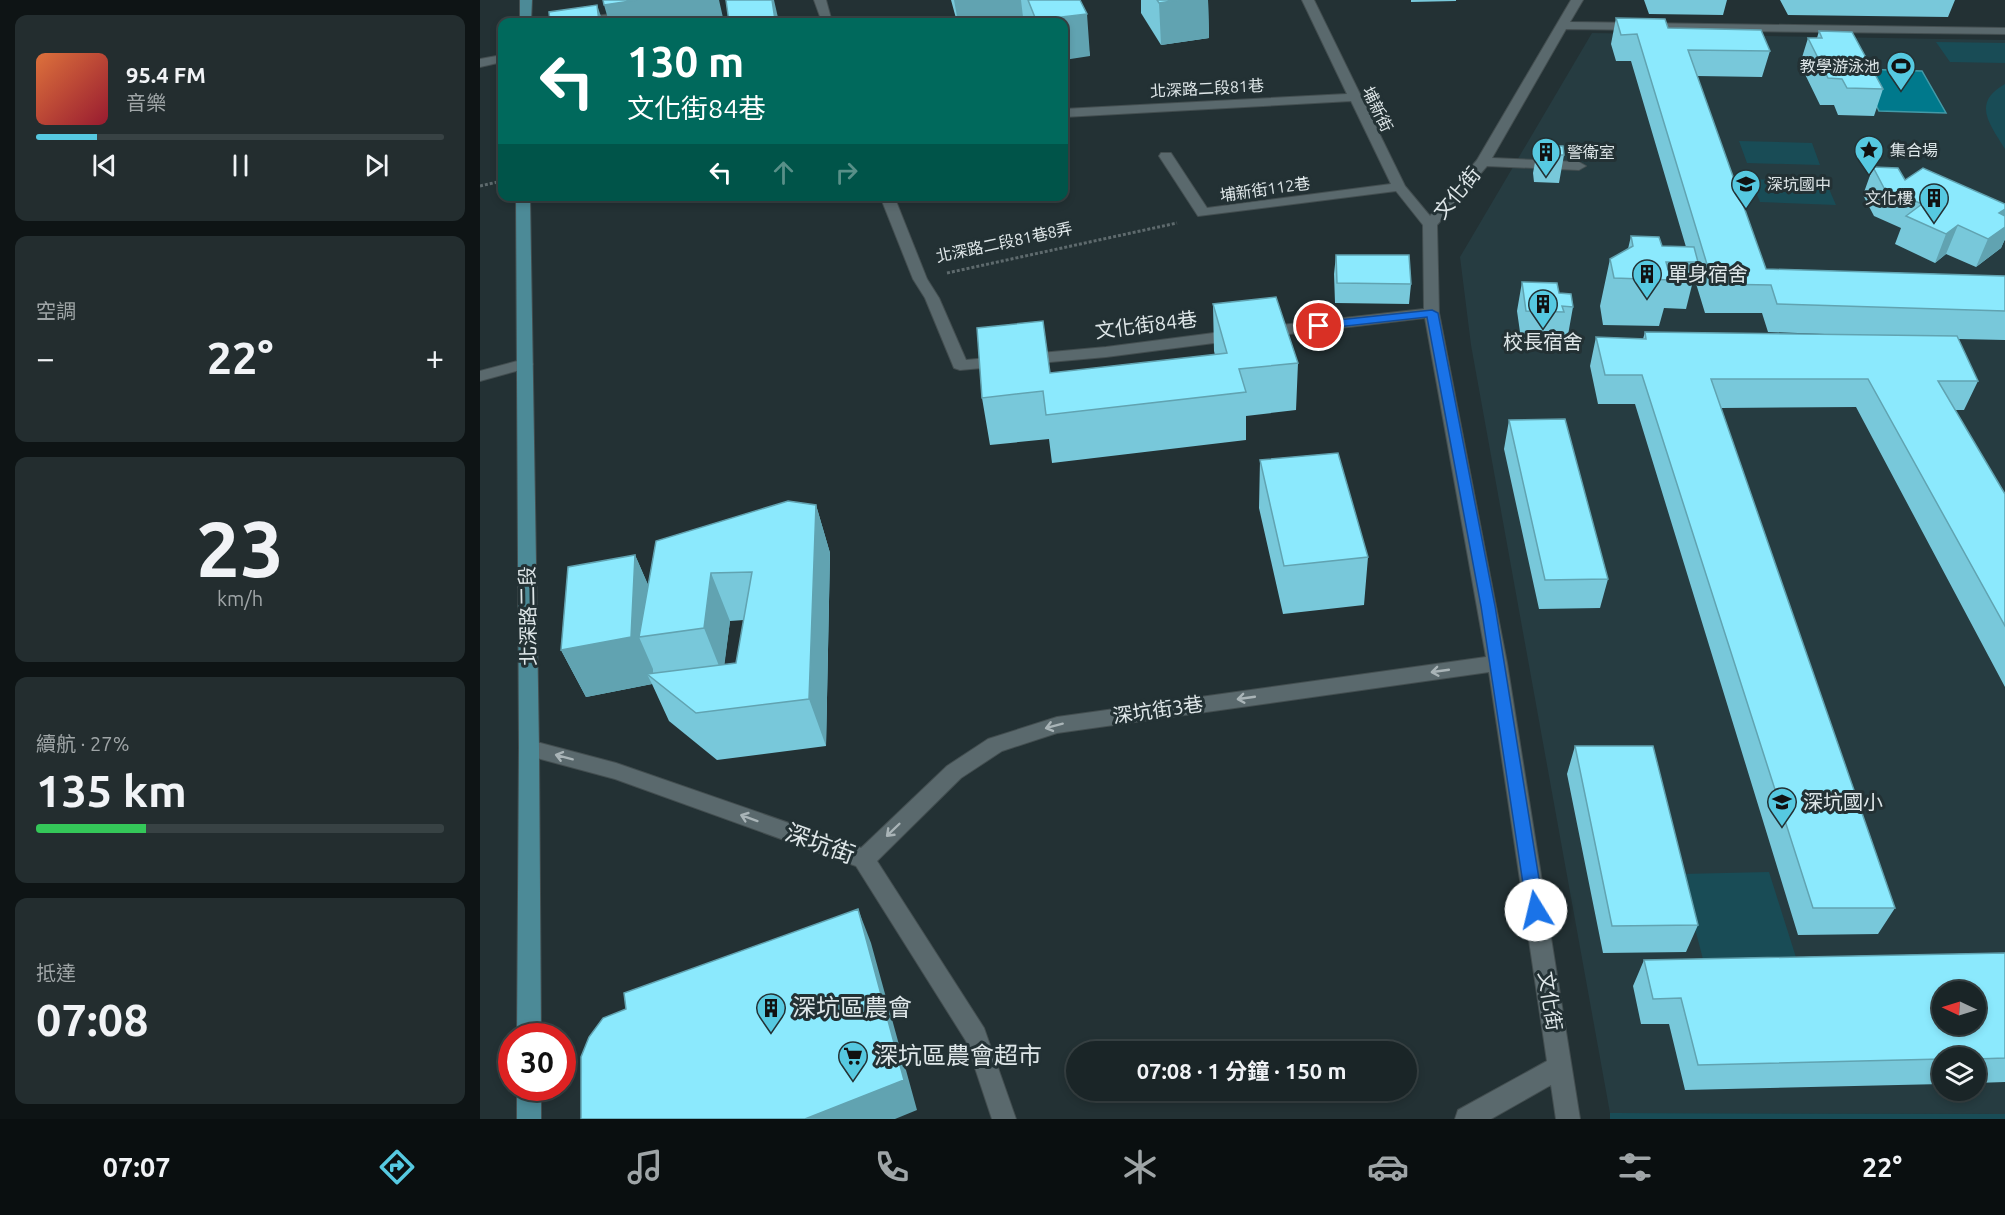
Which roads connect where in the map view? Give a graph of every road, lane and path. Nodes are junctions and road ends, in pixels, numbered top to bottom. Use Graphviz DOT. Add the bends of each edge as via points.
graph roads {
  1 [pos="526,0"];
  2 [pos="820,0"];
  3 [pos="1308,0"];
  4 [pos="1577,0"];
  5 [pos="643,12"];
  6 [pos="526,18"];
  7 [pos="602,18"];
  8 [pos="825,18"];
  9 [pos="1561,25"];
  10 [pos="2005,31"];
  11 [pos="498,60"];
  12 [pos="480,63"];
  13 [pos="1353,97"];
  14 [pos="1068,113"];
  15 [pos="1166,156"];
  16 [pos="1483,162"];
  17 [pos="1579,166"];
  18 [pos="498,182"];
  19 [pos="480,186"];
  20 [pos="1399,187"];
  21 [pos="523,201"];
  22 [pos="889,201"];
  23 [pos="1183,222"];
  24 [pos="1430,225"];
  25 [pos="920,279"];
  26 [pos="1432,313"];
  27 [pos="525,364"];
  28 [pos="480,376"];
  29 [pos="1497,663"];
  30 [pos="529,748"];
  31 [pos="864,859"];
  32 [pos="529,1023"];
  33 [pos="1560,1067"];
  34 [pos="529,1101"];
  35 [pos="529,1119"];
  36 [pos="1004,1119"];
  37 [pos="1467,1119"];
  38 [pos="1568,1119"];
  1 -- 6 [label="main road"];
  2 -- 8 [label="street"];
  3 -- 13 [label="street, 埔新街"];
  4 -- 9 [label="street, 文化街"];
  5 -- 7 [label="street"];
  9 -- 10 [label="street"];
  9 -- 16 [label="street, 文化街"];
  11 -- 12 [label="street"];
  13 -- 14 [label="street, 北深路二段81巷"];
  13 -- 20 [label="street, 埔新街"];
  15 -- 20 [label="street, 埔新街112巷" via="1203,213"];
  16 -- 17 [label="street"];
  16 -- 24 [label="street, 文化街"];
  18 -- 19 [label="path"];
  20 -- 24 [label="street, 埔新街"];
  21 -- 27 [label="main road, 北深路二段"];
  22 -- 25 [label="street, 北深路二段81巷8弄"];
  23 -- 25 [label="path, 北深路二段81巷8弄"];
  24 -- 26 [label="street, 文化街"];
  25 -- 26 [label="street, 文化街84巷" via="933,298 960,365 1106,352"];
  26 -- 29 [label="street, 文化街"];
  27 -- 28 [label="street"];
  27 -- 30 [label="main road, 北深路二段"];
  29 -- 31 [label="street, 深坑街3巷, one-way" via="1057,725 995,745 954,772"];
  29 -- 33 [label="street, 文化街"];
  31 -- 30 [label="street, 深坑街, one-way" via="616,771"];
  30 -- 32 [label="main road, 北深路二段"];
  31 -- 36 [label="street, 深坑街" via="976,1036"];
  33 -- 37 [label="street"];
  33 -- 38 [label="street, 文化街"];
  34 -- 35 [label="main road"];
}
